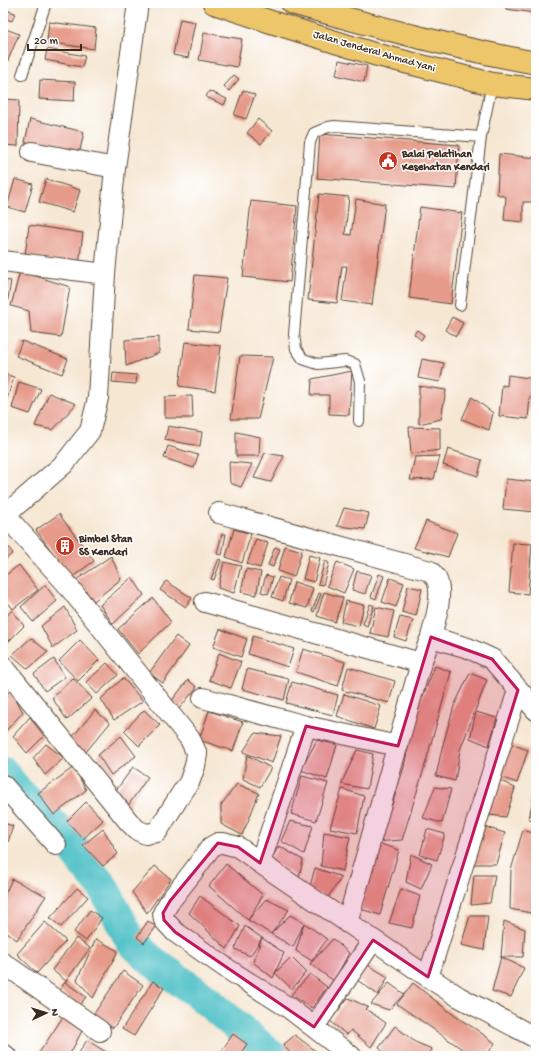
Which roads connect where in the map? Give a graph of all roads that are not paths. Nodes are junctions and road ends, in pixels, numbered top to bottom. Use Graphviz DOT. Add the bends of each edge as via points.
graph roads {
  1 [pos="46,3"];
  2 [pos="138,3"];
  3 [pos="214,3"];
  4 [pos="292,3"];
  5 [pos="536,63"];
  6 [pos="22,76"];
  7 [pos="492,84"];
  8 [pos="536,89"];
  9 [pos="481,137"];
  10 [pos="32,152"];
  11 [pos="115,168"];
  12 [pos="3,260"];
  13 [pos="105,274"];
  14 [pos="460,306"];
  15 [pos="359,421"];
  16 [pos="219,513"];
  17 [pos="4,515"];
  18 [pos="206,602"];
  19 [pos="431,637"];
  20 [pos="422,663"];
  21 [pos="3,666"];
  22 [pos="518,690"];
  23 [pos="203,698"];
  24 [pos="536,710"];
  25 [pos="306,726"];
  26 [pos="398,746"];
  27 [pos="3,785"];
  28 [pos="56,845"];
  29 [pos="260,863"];
  30 [pos="347,923"];
  31 [pos="373,940"];
  32 [pos="3,962"];
  33 [pos="428,977"];
  34 [pos="314,1027"];
  35 [pos="100,1031"];
  36 [pos="536,1038"];
  37 [pos="3,1054"];
  38 [pos="6,1056"];
  39 [pos="351,1056"];
  1 -- 6 [label="lane"];
  2 -- 11 [label="street"];
  3 -- 7 [label="highway, Jalan Jenderal Ahmad Yani" via="374,54"];
  4 -- 5 [label="highway" via="403,33"];
  7 -- 8 [label="highway, Jalan Jenderal Ahmad Yani"];
  7 -- 9 [label="lane"];
  9 -- 14 [label="lane"];
  9 -- 15 [label="lane" via="335,126 314,133 310,142 294,334 296,349 303,359 318,364 345,361 355,364 360,381"];
  10 -- 11 [label="street"];
  11 -- 13 [label="street"];
  12 -- 13 [label="street"];
  13 -- 17 [label="street" via="98,398 90,431 64,464"];
  16 -- 19 [label="street" via="430,571 439,586 438,606"];
  17 -- 21 [label="street" via="65,582 190,739 197,754 189,783 157,832 146,834 129,822"];
  18 -- 20 [label="street"];
  19 -- 20 [label="street"];
  19 -- 22 [label="street" via="468,648 492,659"];
  20 -- 26 [label="street"];
  22 -- 24 [label="street"];
  22 -- 33 [label="street"];
  23 -- 25 [label="street"];
  25 -- 26 [label="street"];
  25 -- 29 [label="street"];
  26 -- 30 [label="street"];
  27 -- 28 [label="street"];
  29 -- 30 [label="street"];
  29 -- 34 [label="street" via="238,847 218,842 211,847 170,901 163,913 164,920 176,932 229,970"];
  30 -- 31 [label="street"];
  31 -- 33 [label="street"];
  31 -- 34 [label="street"];
  32 -- 35 [label="street"];
  33 -- 36 [label="street" via="459,997"];
  34 -- 39 [label="street"];
  37 -- 38 [label="street"];
}
